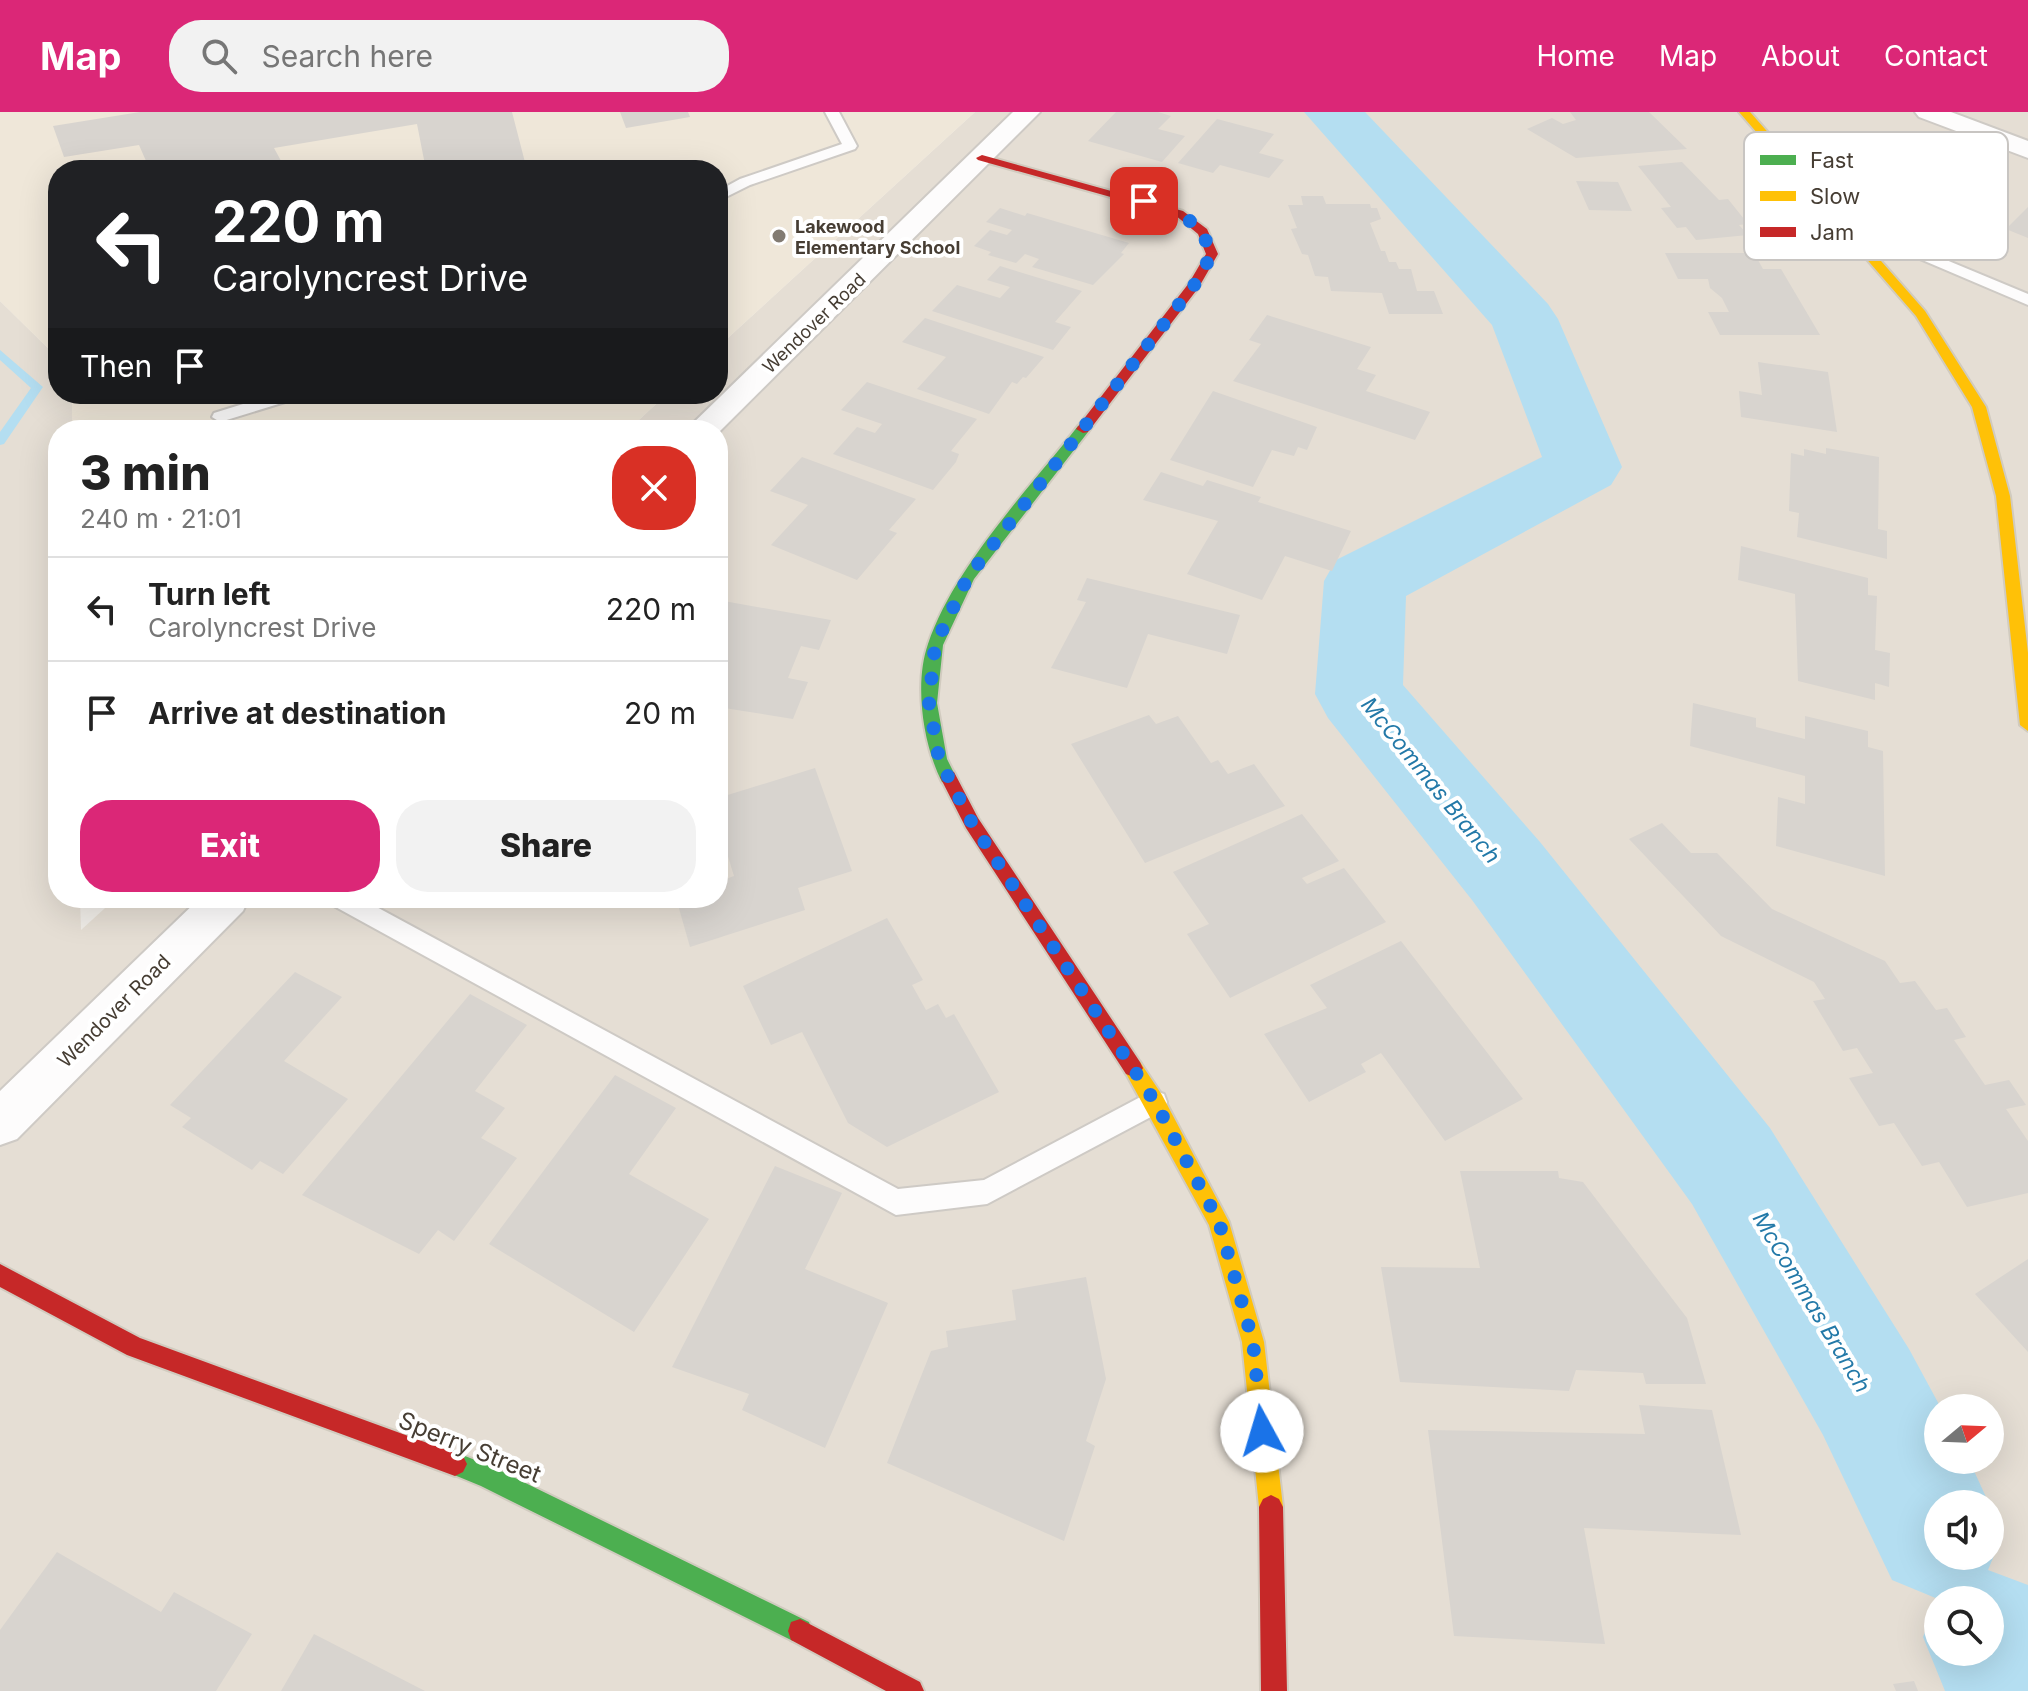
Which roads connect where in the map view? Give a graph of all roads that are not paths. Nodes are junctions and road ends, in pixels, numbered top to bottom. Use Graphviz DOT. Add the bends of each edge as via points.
graph roads {
  1 [pos="832,112"];
  2 [pos="1027,112"];
  3 [pos="1744,112"];
  4 [pos="1928,112"];
  5 [pos="1761,132"];
  6 [pos="1981,132"];
  7 [pos="2008,142"];
  8 [pos="2028,150"];
  9 [pos="982,158"];
  10 [pos="728,191"];
  11 [pos="1873,260"];
  12 [pos="1933,260"];
  13 [pos="2028,300"];
  14 [pos="261,404"];
  15 [pos="220,417"];
  16 [pos="712,420"];
  17 [pos="2016,502"];
  18 [pos="2028,725"];
  19 [pos="218,908"];
  20 [pos="358,908"];
  21 [pos="1155,1102"];
  22 [pos="0,1123"];
  23 [pos="0,1275"];
  24 [pos="911,1691"];
  25 [pos="1274,1691"];
  1 -- 10 [label="lane" via="850,146"];
  2 -- 9 [label="street, Wendover Road"];
  3 -- 5 [label="street"];
  4 -- 6 [label="street"];
  7 -- 8 [label="street"];
  9 -- 16 [label="street, Wendover Road"];
  9 -- 21 [label="street" via="1179,213 1203,232 1212,254 1195,284 968,577 935,645 929,703 939,759 972,823"];
  11 -- 17 [label="street" via="1921,314 1979,407"];
  12 -- 13 [label="lane"];
  14 -- 15 [label="lane"];
  17 -- 18 [label="street"];
  19 -- 22 [label="street, Wendover Road"];
  20 -- 21 [label="lane" via="896,1202 987,1192"];
  21 -- 25 [label="street" via="1219,1222 1253,1342 1272,1520"];
  23 -- 24 [label="street, Sperry Street" via="135,1347 487,1476"];
}
